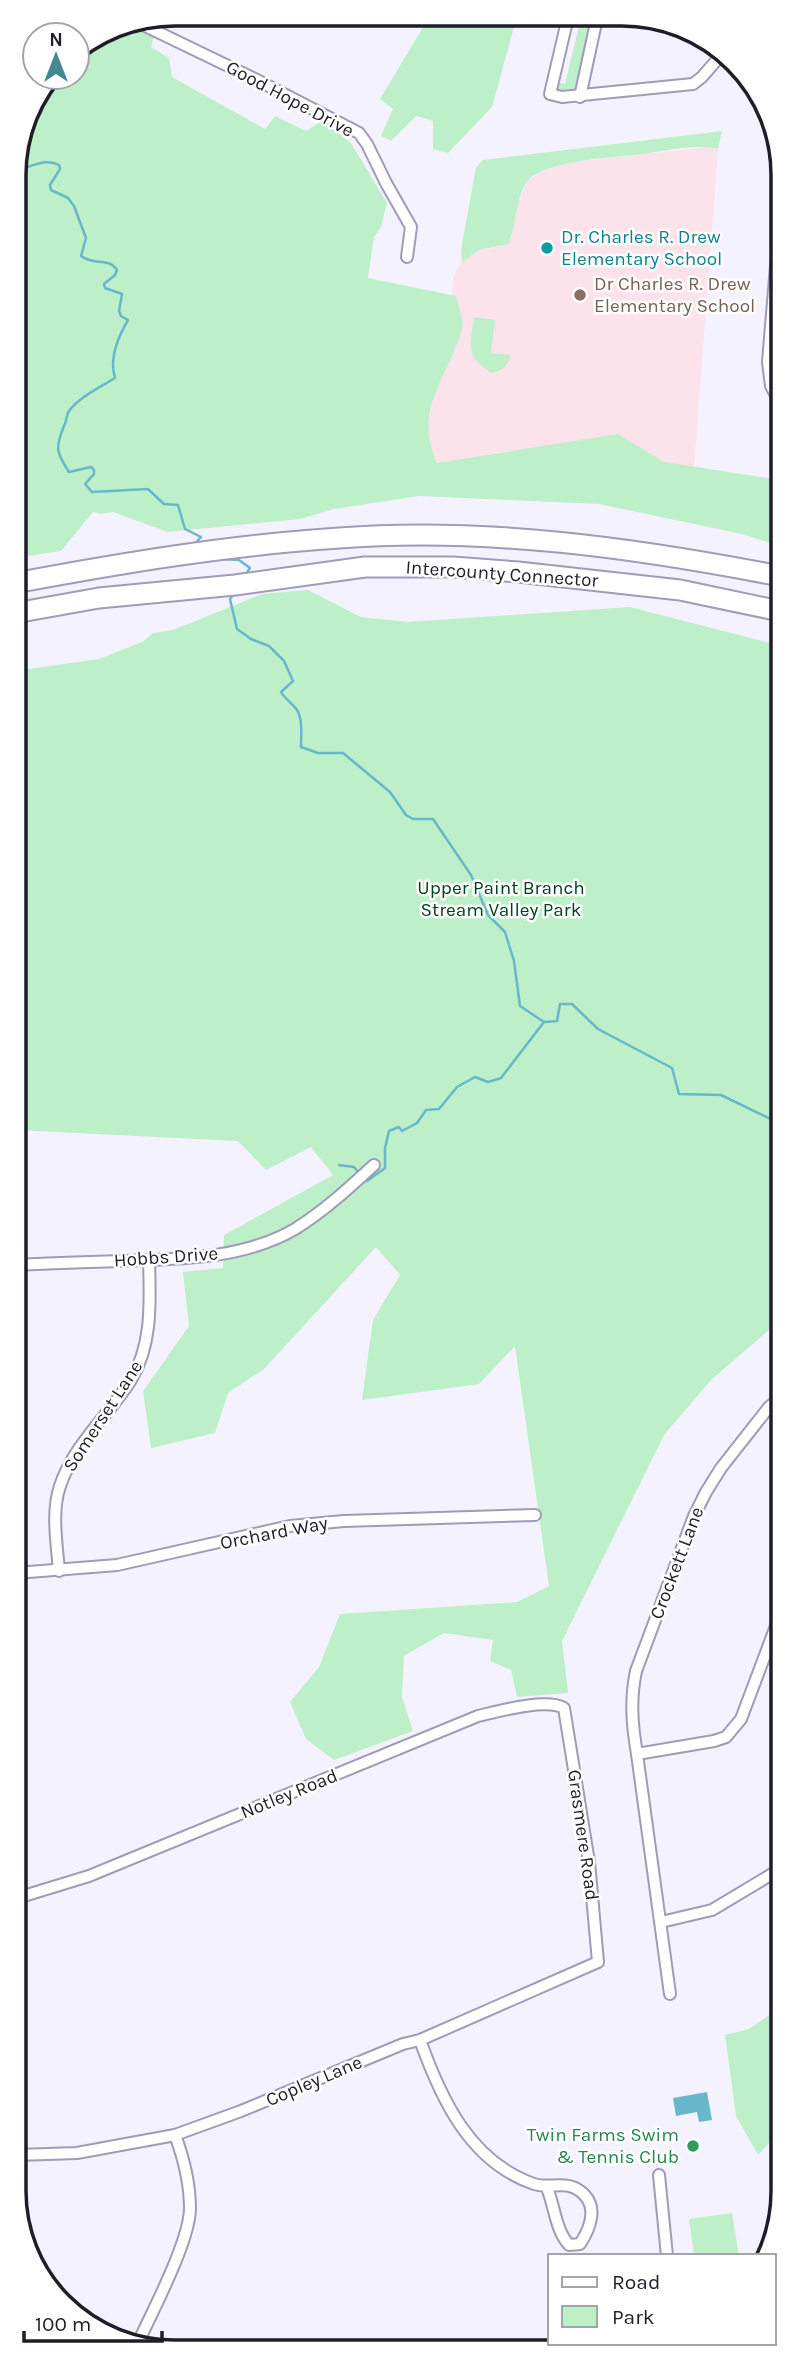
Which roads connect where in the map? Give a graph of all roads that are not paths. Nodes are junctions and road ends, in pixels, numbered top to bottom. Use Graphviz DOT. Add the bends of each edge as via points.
graph roads {
  1 [pos="566,26"];
  2 [pos="595,26"];
  3 [pos="150,29"];
  4 [pos="716,60"];
  5 [pos="580,97"];
  6 [pos="407,257"];
  7 [pos="771,346"];
  8 [pos="771,386"];
  9 [pos="771,574"];
  10 [pos="27,581"];
  11 [pos="771,609"];
  12 [pos="27,611"];
  13 [pos="374,1165"];
  14 [pos="149,1260"];
  15 [pos="26,1265"];
  16 [pos="770,1406"];
  17 [pos="535,1516"];
  18 [pos="59,1572"];
  19 [pos="26,1573"];
  20 [pos="770,1641"];
  21 [pos="564,1708"];
  22 [pos="637,1754"];
  23 [pos="770,1875"];
  24 [pos="26,1895"];
  25 [pos="661,1922"];
  26 [pos="598,1962"];
  27 [pos="670,1994"];
  28 [pos="420,2040"];
  29 [pos="175,2135"];
  30 [pos="26,2155"];
  31 [pos="659,2175"];
  32 [pos="547,2188"];
  33 [pos="667,2254"];
  34 [pos="141,2336"];
  1 -- 5 [label="street" via="550,94"];
  2 -- 5 [label="street"];
  3 -- 6 [label="street, Good Hope Drive" via="359,133 411,226"];
  4 -- 5 [label="street" via="693,84"];
  7 -- 8 [label="street"];
  9 -- 10 [label="highway, Intercounty Connector" via="685,557 520,539 422,536 340,538 208,551"];
  11 -- 12 [label="highway, Intercounty Connector" via="680,590 518,572 365,567"];
  13 -- 14 [label="street, Hobbs Drive" via="293,1230 214,1256"];
  14 -- 15 [label="street, Hobbs Drive"];
  14 -- 18 [label="street, Somerset Lane" via="150,1312 142,1354 131,1379 69,1463 59,1489"];
  16 -- 22 [label="street, Crockett Lane" via="721,1468 694,1516 636,1671 631,1717"];
  17 -- 18 [label="street, Orchard Way" via="290,1526 148,1560"];
  18 -- 19 [label="street, Orchard Way"];
  20 -- 22 [label="street" via="741,1719 726,1737"];
  21 -- 24 [label="street, Notley Road" via="556,1703 478,1716 89,1876"];
  21 -- 26 [label="street, Grasmere Road" via="589,1862"];
  22 -- 25 [label="street, Crockett Lane"];
  23 -- 25 [label="street" via="712,1910"];
  25 -- 27 [label="street, Crockett Lane"];
  26 -- 28 [label="street, Copley Lane"];
  28 -- 29 [label="street, Copley Lane"];
  28 -- 32 [label="street" via="459,2125 506,2171"];
  29 -- 30 [label="street, Copley Lane" via="77,2153"];
  29 -- 34 [label="street" via="189,2186 190,2212 184,2237"];
  31 -- 33 [label="street"];
  32 -- 32 [label="street" via="563,2239 569,2245 580,2244 593,2212 589,2200 571,2186"];
}
